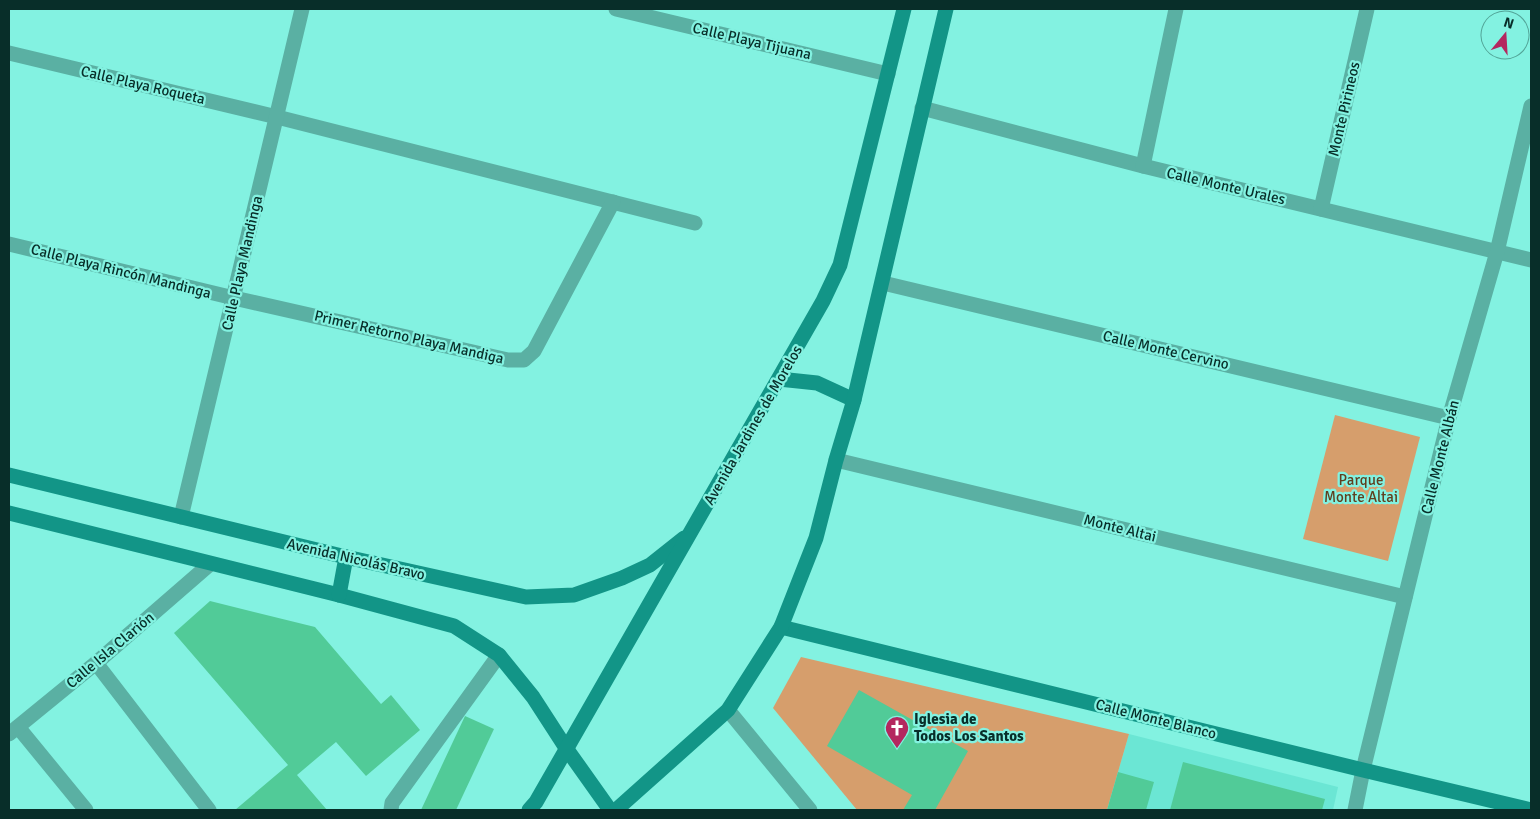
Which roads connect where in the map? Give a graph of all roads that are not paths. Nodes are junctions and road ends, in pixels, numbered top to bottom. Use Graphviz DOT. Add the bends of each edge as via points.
graph roads {
  1 [pos="302,9"];
  2 [pos="616,9"];
  3 [pos="904,9"];
  4 [pos="946,9"];
  5 [pos="1176,9"];
  6 [pos="1367,9"];
  7 [pos="9,53"];
  8 [pos="888,74"];
  9 [pos="1531,106"];
  10 [pos="922,108"];
  11 [pos="277,117"];
  12 [pos="1143,166"];
  13 [pos="613,202"];
  14 [pos="1321,209"];
  15 [pos="695,223"];
  16 [pos="9,244"];
  17 [pos="1497,252"];
  18 [pos="1531,260"];
  19 [pos="883,283"];
  20 [pos="234,298"];
  21 [pos="779,379"];
  22 [pos="854,400"];
  23 [pos="1449,418"];
  24 [pos="836,460"];
  25 [pos="9,475"];
  26 [pos="9,513"];
  27 [pos="181,517"];
  28 [pos="692,532"];
  29 [pos="346,557"];
  30 [pos="210,564"];
  31 [pos="339,594"];
  32 [pos="1405,597"];
  33 [pos="781,627"];
  34 [pos="498,655"];
  35 [pos="96,663"];
  36 [pos="728,710"];
  37 [pos="13,731"];
  38 [pos="566,748"];
  39 [pos="1363,770"];
  40 [pos="201,808"];
  41 [pos="86,810"];
  42 [pos="391,810"];
  43 [pos="529,810"];
  44 [pos="610,810"];
  45 [pos="616,810"];
  46 [pos="810,810"];
  47 [pos="1355,810"];
  48 [pos="1531,810"];
  1 -- 11 [label="street, Calle Playa Mandinga"];
  2 -- 8 [label="street, Calle Playa Tijuana"];
  3 -- 8 [label="street, Avenida Jardines de Morelos"];
  4 -- 10 [label="street"];
  5 -- 12 [label="street"];
  6 -- 14 [label="street, Monte Pirineos"];
  7 -- 11 [label="street, Calle Playa Roqueta"];
  8 -- 21 [label="street, Avenida Jardines de Morelos" via="840,266"];
  9 -- 17 [label="street, Calle Monte Albán"];
  10 -- 12 [label="street, Calle Monte Urales"];
  10 -- 19 [label="street"];
  11 -- 13 [label="street"];
  11 -- 20 [label="street, Calle Playa Mandinga"];
  12 -- 14 [label="street, Calle Monte Urales"];
  13 -- 15 [label="street"];
  13 -- 20 [label="street, Primer Retorno Playa Mandiga" via="534,351 524,360 508,360"];
  14 -- 17 [label="street, Calle Monte Urales"];
  16 -- 20 [label="street, Calle Playa Rincón Mandinga"];
  17 -- 18 [label="street, Calle Monte Urales"];
  17 -- 23 [label="street, Calle Monte Albán"];
  19 -- 22 [label="street"];
  19 -- 23 [label="street, Calle Monte Cervino"];
  20 -- 27 [label="street, Calle Playa Mandinga"];
  21 -- 22 [label="street" via="817,383"];
  21 -- 28 [label="street, Avenida Jardines de Morelos"];
  22 -- 24 [label="street"];
  23 -- 32 [label="street, Calle Monte Albán"];
  24 -- 32 [label="street, Monte Altai"];
  24 -- 33 [label="street" via="816,538"];
  25 -- 27 [label="street, Avenida Nicolás Bravo"];
  26 -- 30 [label="street"];
  27 -- 29 [label="street, Avenida Nicolás Bravo"];
  28 -- 29 [label="street, Avenida Nicolás Bravo" via="650,565 574,595 526,597"];
  28 -- 38 [label="street, Avenida Jardines de Morelos"];
  29 -- 31 [label="street"];
  30 -- 31 [label="street"];
  30 -- 35 [label="street, Calle Isla Clarión"];
  31 -- 34 [label="street" via="454,626"];
  32 -- 39 [label="street, Calle Monte Albán"];
  33 -- 36 [label="street"];
  33 -- 39 [label="street, Calle Monte Blanco"];
  34 -- 38 [label="street" via="533,697"];
  34 -- 42 [label="street" via="392,803"];
  35 -- 37 [label="street, Calle Isla Clarión"];
  35 -- 40 [label="street"];
  36 -- 45 [label="street"];
  36 -- 46 [label="street"];
  37 -- 41 [label="street"];
  38 -- 43 [label="street, Avenida Jardines de Morelos"];
  38 -- 44 [label="street"];
  39 -- 47 [label="street, Calle Monte Albán"];
  39 -- 48 [label="street, Calle Monte Blanco"];
}
